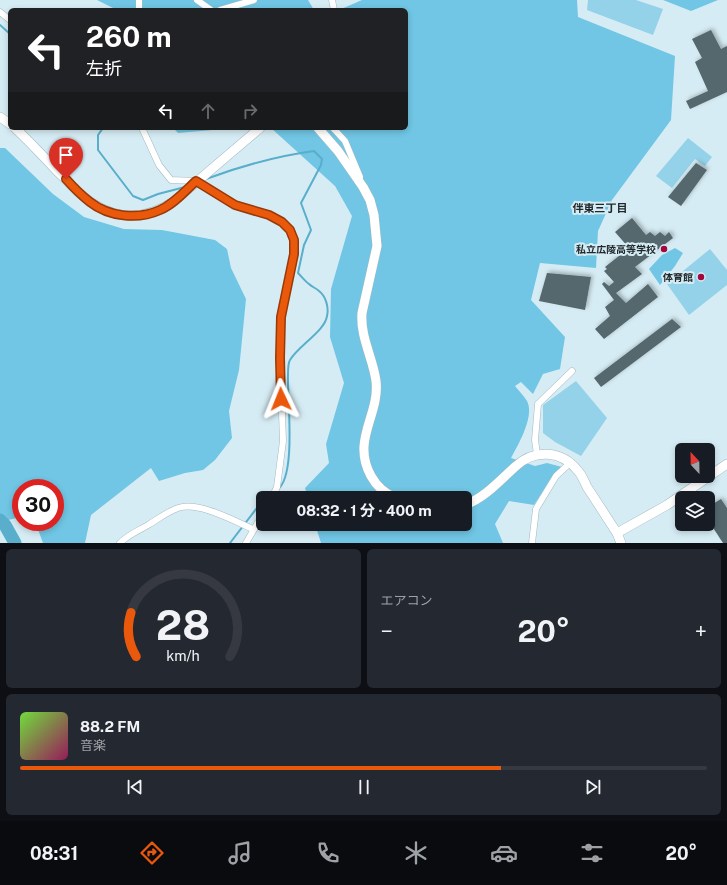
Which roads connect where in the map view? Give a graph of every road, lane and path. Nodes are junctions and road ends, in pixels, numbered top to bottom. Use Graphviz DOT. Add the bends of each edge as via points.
graph roads {
  1 [pos="196,0"];
  2 [pos="228,0"];
  3 [pos="254,0"];
  4 [pos="232,7"];
  5 [pos="208,8"];
  6 [pos="228,8"];
  7 [pos="0,12"];
  8 [pos="8,18"];
  9 [pos="17,130"];
  10 [pos="143,130"];
  11 [pos="258,130"];
  12 [pos="320,130"];
  13 [pos="335,130"];
  14 [pos="196,181"];
  15 [pos="364,187"];
  16 [pos="572,371"];
  17 [pos="537,454"];
  18 [pos="570,463"];
  19 [pos="727,464"];
  20 [pos="275,491"];
  21 [pos="385,491"];
  22 [pos="472,502"];
  23 [pos="256,524"];
  24 [pos="253,529"];
  25 [pos="617,533"];
  26 [pos="120,543"];
  27 [pos="246,543"];
  28 [pos="532,543"];
  29 [pos="621,543"];
  1 -- 5 [label="street"];
  2 -- 4 [label="street"];
  3 -- 4 [label="street"];
  4 -- 6 [label="street"];
  7 -- 8 [label="street"];
  9 -- 14 [label="street" via="91,203 102,210 133,216 161,210"];
  10 -- 14 [label="street" via="159,165 171,180"];
  11 -- 14 [label="street"];
  12 -- 15 [label="street"];
  13 -- 15 [label="street" via="345,141"];
  14 -- 20 [label="street" via="235,205 269,215 282,222 290,230 294,240 294,254 281,317 282,441"];
  15 -- 21 [label="street" via="374,215 378,246 361,323 376,382 375,399 366,431 364,456 374,480"];
  16 -- 17 [label="street" via="538,404 535,440"];
  17 -- 18 [label="street" via="561,457"];
  17 -- 22 [label="street" via="517,464 489,491"];
  18 -- 25 [label="street" via="578,470"];
  18 -- 28 [label="street" via="556,476 536,509"];
  19 -- 25 [label="street" via="668,505"];
  23 -- 24 [label="street"];
  24 -- 26 [label="street" via="218,514 186,506 166,513"];
  24 -- 27 [label="street"];
  25 -- 29 [label="street"];
}
